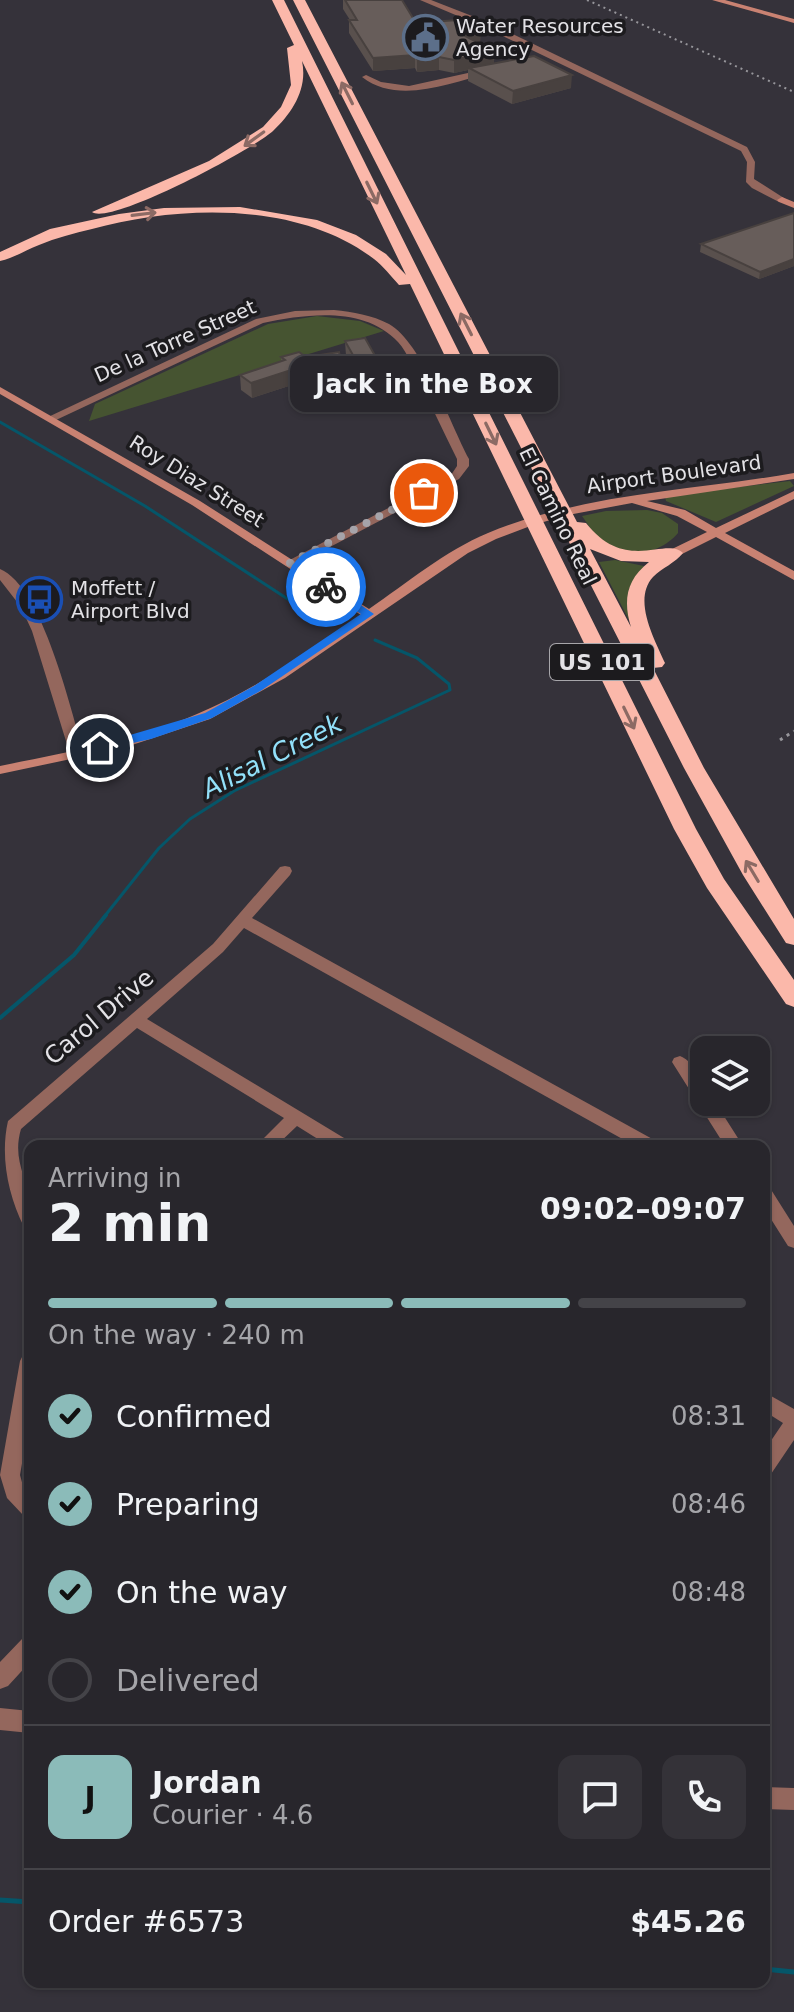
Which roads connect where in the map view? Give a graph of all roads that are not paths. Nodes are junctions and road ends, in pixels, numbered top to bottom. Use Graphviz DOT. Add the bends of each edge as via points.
graph roads {
  1 [pos="278,0"];
  2 [pos="299,0"];
  3 [pos="424,0"];
  4 [pos="716,0"];
  5 [pos="794,21"];
  6 [pos="289,22"];
  7 [pos="550,57"];
  8 [pos="536,60"];
  9 [pos="494,70"];
  10 [pos="366,77"];
  11 [pos="794,196"];
  12 [pos="782,200"];
  13 [pos="794,205"];
  14 [pos="42,239"];
  15 [pos="0,257"];
  16 [pos="431,314"];
  17 [pos="0,390"];
  18 [pos="52,418"];
  19 [pos="540,468"];
  20 [pos="794,476"];
  21 [pos="794,494"];
  22 [pos="616,502"];
  23 [pos="681,513"];
  24 [pos="719,532"];
  25 [pos="680,551"];
  26 [pos="290,563"];
  27 [pos="0,573"];
  28 [pos="794,576"];
  29 [pos="368,614"];
  30 [pos="77,754"];
  31 [pos="694,768"];
  32 [pos="0,770"];
  33 [pos="285,871"];
  34 [pos="243,920"];
  35 [pos="794,937"];
  36 [pos="753,942"];
  37 [pos="794,998"];
  38 [pos="794,1018"];
  39 [pos="136,1020"];
  40 [pos="680,1062"];
  41 [pos="690,1077"];
  42 [pos="715,1116"];
  43 [pos="296,1117"];
  44 [pos="271,1140"];
  45 [pos="333,1140"];
  46 [pos="639,1140"];
  47 [pos="729,1140"];
  48 [pos="770,1203"];
  49 [pos="24,1207"];
  50 [pos="794,1241"];
  51 [pos="24,1395"];
  52 [pos="770,1405"];
  53 [pos="794,1421"];
  54 [pos="770,1459"];
  55 [pos="24,1502"];
  56 [pos="24,1652"];
  57 [pos="0,1678"];
  58 [pos="0,1719"];
  59 [pos="24,1721"];
  60 [pos="770,1798"];
  61 [pos="794,1799"];
  1 -- 6 [label="highway, El Camino Real / US 101"];
  19 -- 2 [label="highway, El Camino Real / US 101, one-way"];
  3 -- 7 [label="street"];
  4 -- 5 [label="main road"];
  6 -- 14 [label="highway, one-way" via="298,80 286,109 271,126 227,156"];
  6 -- 16 [label="highway, El Camino Real / US 101, one-way"];
  7 -- 8 [label="street"];
  7 -- 12 [label="street" via="744,149 751,162 749,180"];
  9 -- 10 [label="street" via="409,87 386,86"];
  11 -- 12 [label="main road"];
  12 -- 13 [label="main road"];
  14 -- 15 [label="highway"];
  14 -- 16 [label="highway, one-way" via="114,219 165,212 285,217 373,249"];
  16 -- 36 [label="highway, El Camino Real / US 101, one-way" via="670,801"];
  17 -- 18 [label="main road, Roy Diaz Street"];
  18 -- 26 [label="main road, Roy Diaz Street"];
  18 -- 26 [label="street, De la Torre Street" via="260,321 331,313 366,319 394,332 408,348 463,466 455,477"];
  19 -- 25 [label="highway" via="587,537 602,550 627,558"];
  19 -- 31 [label="highway, El Camino Real / US 101"];
  20 -- 22 [label="main road, Airport Boulevard"];
  21 -- 24 [label="main road, Airport Boulevard"];
  22 -- 23 [label="main road" via="644,502"];
  22 -- 29 [label="main road, Airport Boulevard" via="547,516 488,537"];
  23 -- 24 [label="main road"];
  23 -- 25 [label="main road" via="689,528"];
  24 -- 25 [label="main road, Airport Boulevard"];
  24 -- 28 [label="main road"];
  25 -- 31 [label="highway" via="644,576 636,604"];
  26 -- 29 [label="main road, Roy Diaz Street"];
  27 -- 30 [label="street" via="31,610"];
  29 -- 30 [label="main road, Airport Boulevard" via="208,715"];
  30 -- 32 [label="main road, Airport Boulevard"];
  35 -- 31 [label="highway, El Camino Real / US 101, one-way"];
  33 -- 34 [label="street, Carol Drive"];
  34 -- 39 [label="street, Carol Drive"];
  34 -- 46 [label="street"];
  36 -- 37 [label="highway, El Camino Real / US 101"];
  36 -- 38 [label="highway"];
  39 -- 43 [label="street"];
  39 -- 49 [label="street, Carol Drive" via="10,1132 7,1163"];
  40 -- 41 [label="street"];
  42 -- 47 [label="street"];
  43 -- 44 [label="street"];
  43 -- 45 [label="street"];
  48 -- 50 [label="street"];
  51 -- 55 [label="street" via="10,1475"];
  52 -- 53 [label="street"];
  53 -- 54 [label="street"];
  56 -- 57 [label="street"];
  58 -- 59 [label="street"];
  60 -- 61 [label="street"];
}
